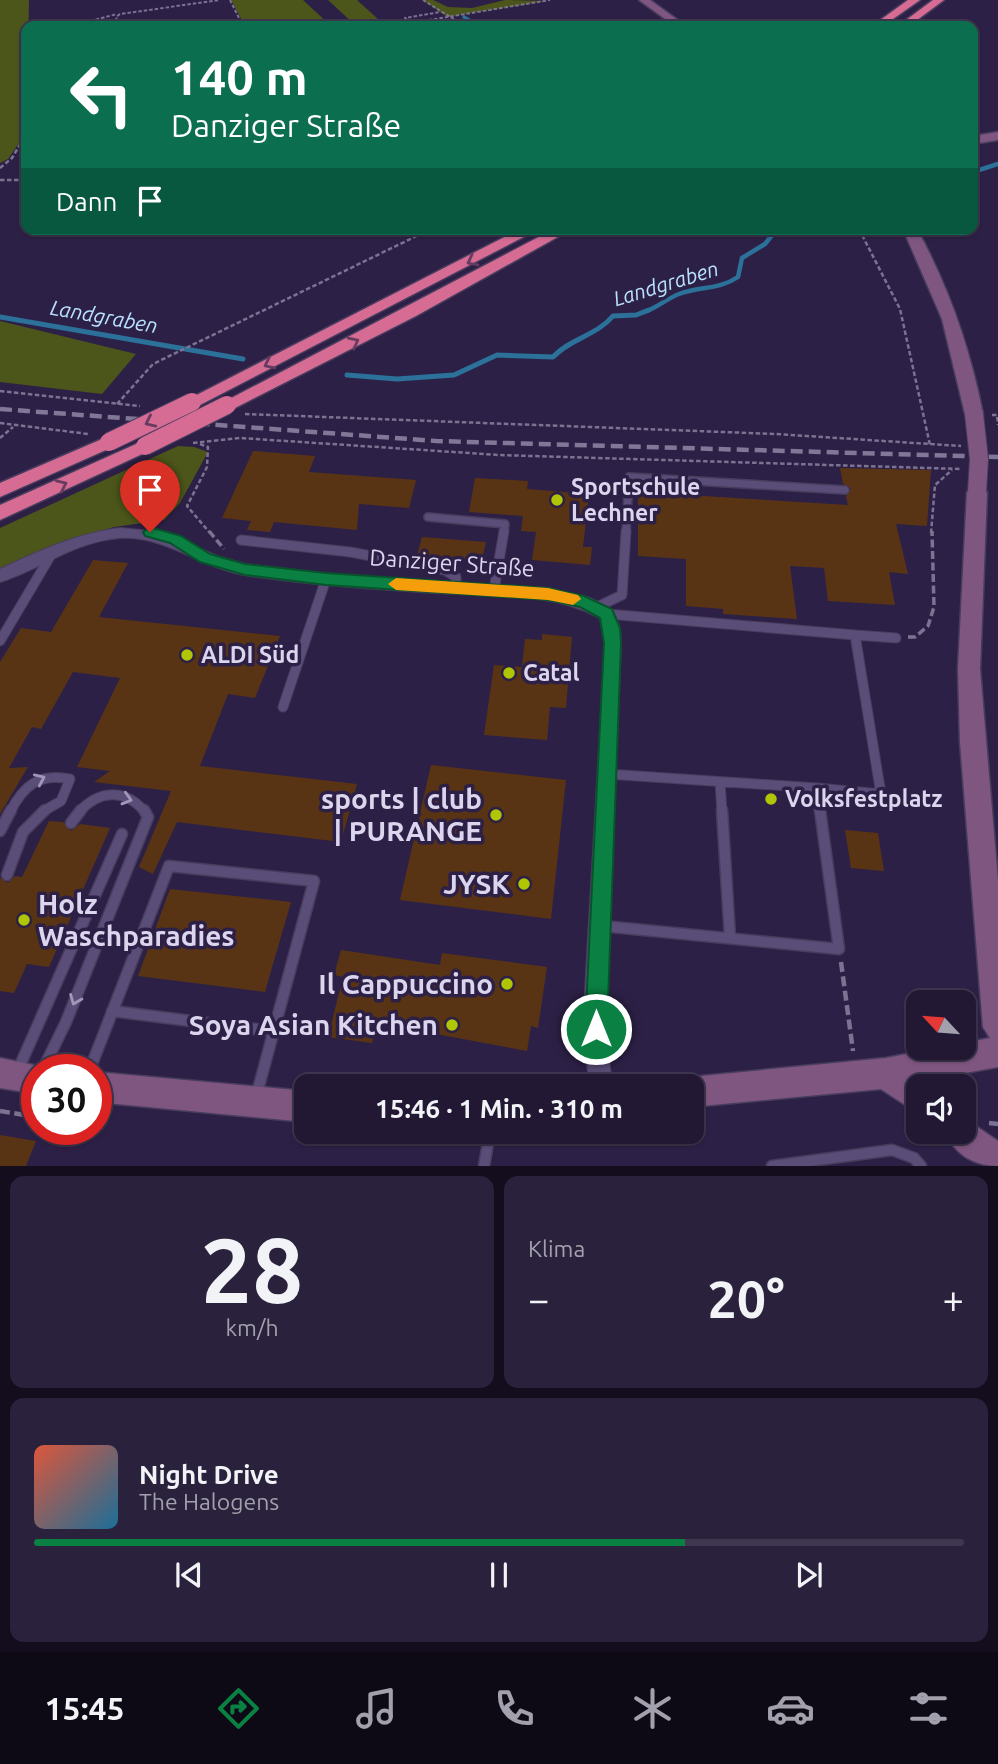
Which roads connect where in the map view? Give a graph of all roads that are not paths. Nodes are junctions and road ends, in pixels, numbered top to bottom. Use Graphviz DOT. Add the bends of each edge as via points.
graph roads {
  1 [pos="644,0"];
  2 [pos="915,0"];
  3 [pos="939,0"];
  4 [pos="674,21"];
  5 [pos="884,21"];
  6 [pos="910,21"];
  7 [pos="998,136"];
  8 [pos="978,139"];
  9 [pos="520,235"];
  10 [pos="554,235"];
  11 [pos="913,235"];
  12 [pos="845,490"];
  13 [pos="0,491"];
  14 [pos="0,513"];
  15 [pos="428,517"];
  16 [pos="241,540"];
  17 [pos="52,552"];
  18 [pos="0,576"];
  19 [pos="326,579"];
  20 [pos="456,588"];
  21 [pos="494,590"];
  22 [pos="602,610"];
  23 [pos="855,635"];
  24 [pos="896,638"];
  25 [pos="0,641"];
  26 [pos="283,707"];
  27 [pos="607,774"];
  28 [pos="720,782"];
  29 [pos="817,788"];
  30 [pos="71,823"];
  31 [pos="0,831"];
  32 [pos="122,834"];
  33 [pos="7,875"];
  34 [pos="598,926"];
  35 [pos="730,937"];
  36 [pos="112,1011"];
  37 [pos="998,1027"];
  38 [pos="271,1031"];
  39 [pos="998,1052"];
  40 [pos="32,1054"];
  41 [pos="40,1054"];
  42 [pos="96,1054"];
  43 [pos="886,1073"];
  44 [pos="600,1074"];
  45 [pos="112,1089"];
  46 [pos="906,1089"];
  47 [pos="704,1091"];
  48 [pos="254,1105"];
  49 [pos="294,1107"];
  50 [pos="488,1144"];
  51 [pos="976,1144"];
  52 [pos="998,1161"];
  53 [pos="484,1166"];
  54 [pos="772,1166"];
  55 [pos="921,1166"];
  1 -- 4 [label="main road"];
  2 -- 5 [label="highway"];
  3 -- 6 [label="highway"];
  7 -- 8 [label="main road"];
  9 -- 13 [label="highway, one-way, bridge" via="192,402"];
  14 -- 10 [label="highway, one-way, bridge" via="233,410"];
  11 -- 37 [label="main road, bridge" via="949,309 982,414 969,669"];
  12 -- 22 [label="lane" via="629,477 622,595"];
  15 -- 21 [label="lane" via="505,524"];
  16 -- 20 [label="lane" via="350,552 445,570 456,577"];
  17 -- 18 [label="street, Danziger Straße"];
  17 -- 19 [label="street, Danziger Straße" via="85,538 150,532 176,540 205,558 245,569"];
  17 -- 25 [label="lane"];
  19 -- 20 [label="street, Danziger Straße"];
  19 -- 26 [label="lane"];
  20 -- 21 [label="street, Danziger Straße"];
  21 -- 22 [label="street, Danziger Straße" via="548,594"];
  22 -- 23 [label="lane"];
  22 -- 27 [label="street" via="612,628"];
  23 -- 24 [label="lane"];
  23 -- 29 [label="lane" via="881,794"];
  27 -- 28 [label="lane"];
  27 -- 34 [label="street"];
  28 -- 29 [label="lane"];
  28 -- 35 [label="lane"];
  29 -- 35 [label="lane" via="839,949"];
  30 -- 41 [label="lane, one-way" via="98,796 128,797 142,803 148,817 66,1022"];
  31 -- 33 [label="lane, one-way" via="21,791 36,778 53,774 70,779 69,792 54,808 32,820"];
  32 -- 40 [label="lane"];
  34 -- 35 [label="lane"];
  34 -- 44 [label="street" via="596,1048"];
  36 -- 38 [label="lane"];
  36 -- 38 [label="lane" via="169,866 314,881"];
  36 -- 42 [label="lane"];
  38 -- 48 [label="lane"];
  39 -- 43 [label="main road"];
  43 -- 46 [label="main road"];
  43 -- 47 [label="main road"];
  45 -- 48 [label="main road"];
  48 -- 49 [label="main road"];
  50 -- 53 [label="lane"];
  51 -- 52 [label="main road"];
  54 -- 55 [label="lane" via="892,1150 914,1158"];
}
